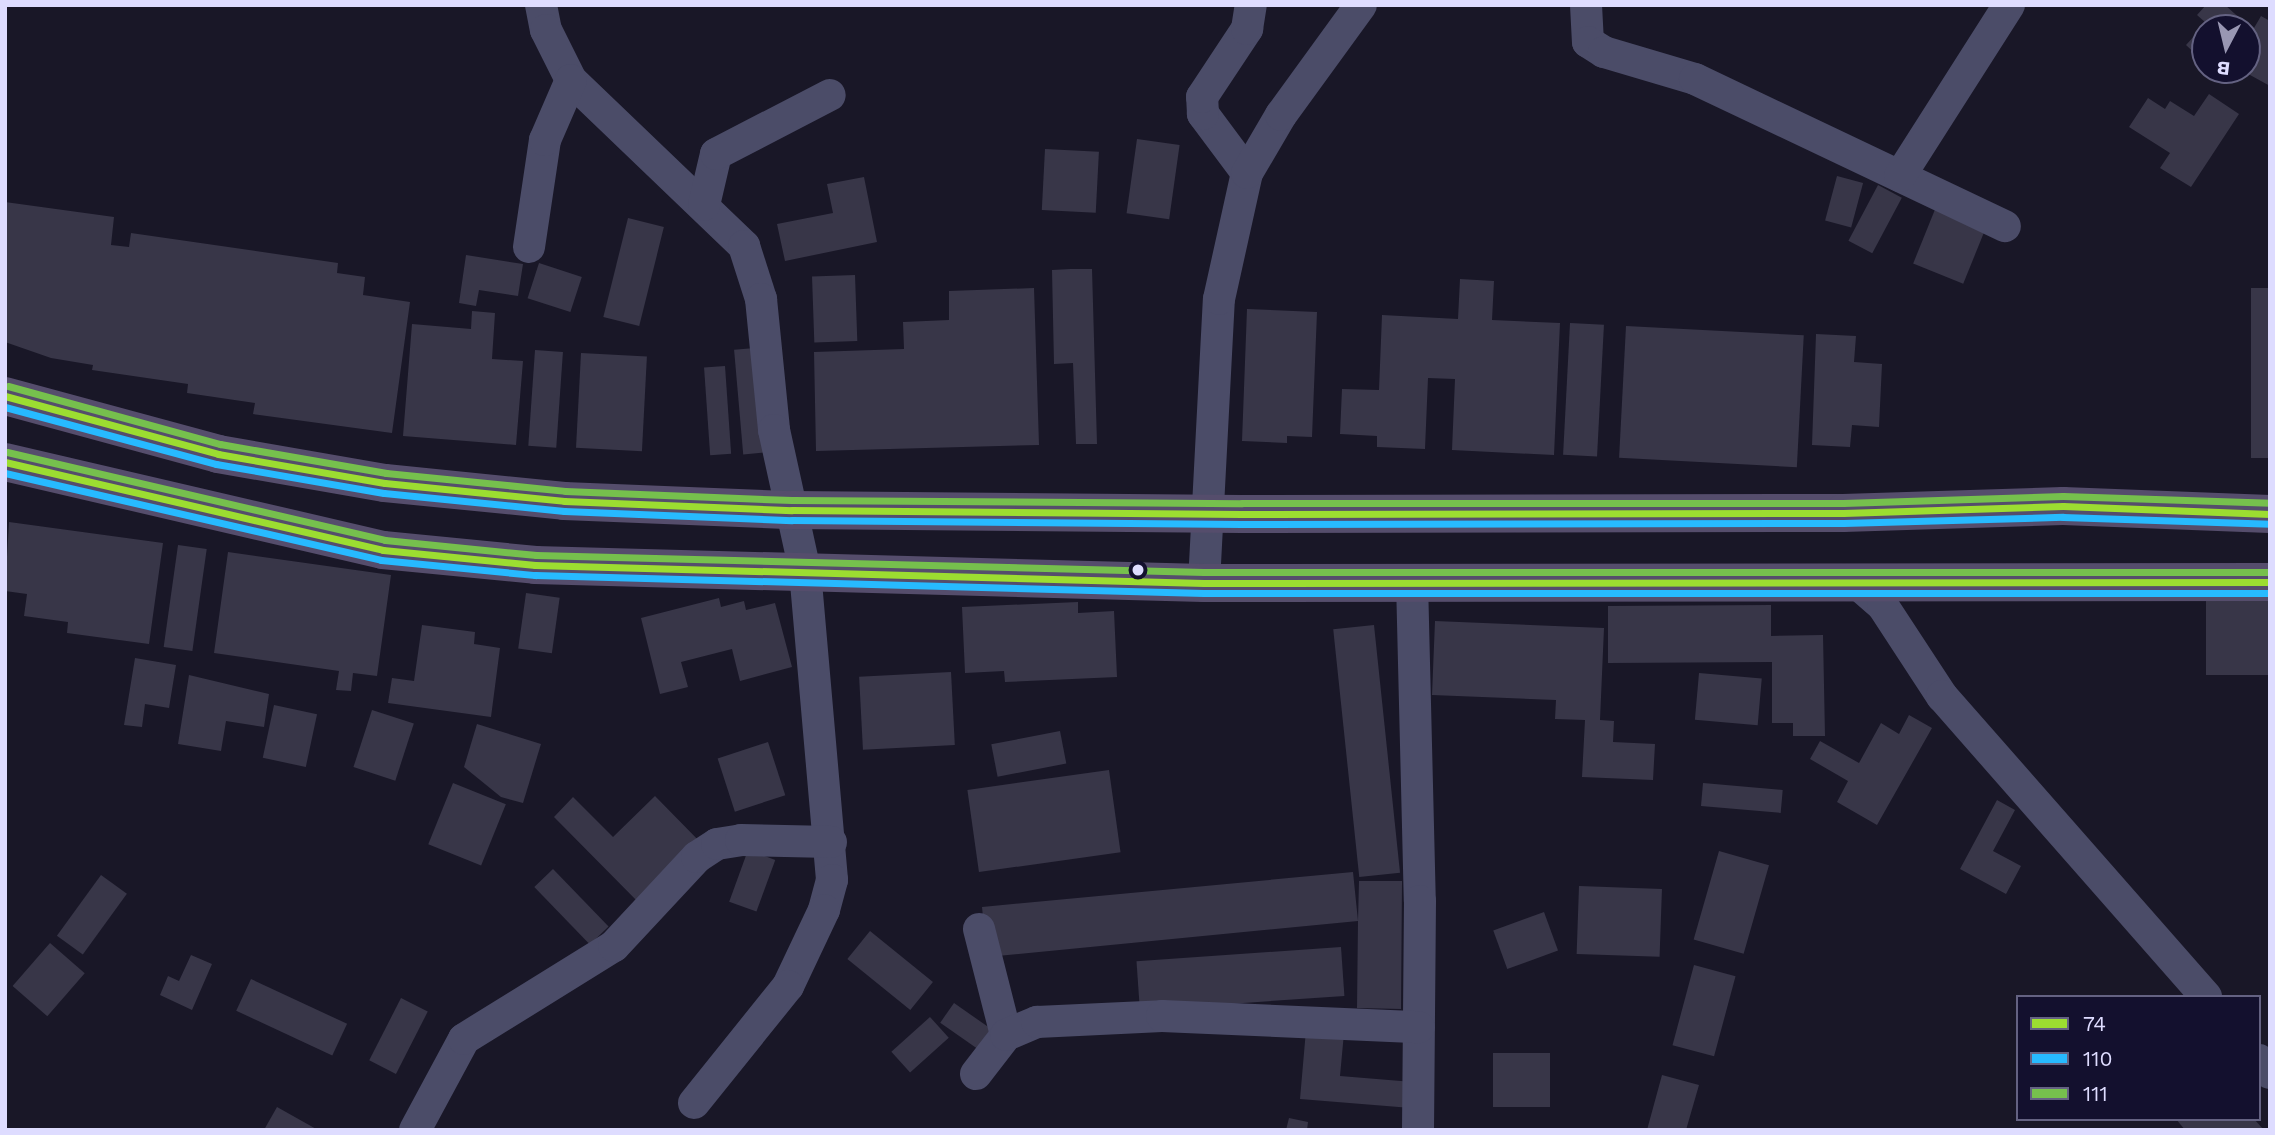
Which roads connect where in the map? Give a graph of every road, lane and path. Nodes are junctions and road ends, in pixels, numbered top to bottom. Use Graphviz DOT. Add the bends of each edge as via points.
graph roads {
  1 [pos="541,5"];
  2 [pos="1251,5"];
  3 [pos="1361,5"];
  4 [pos="1586,5"];
  5 [pos="2010,5"];
  6 [pos="571,80"];
  7 [pos="830,95"];
  8 [pos="1247,173"];
  9 [pos="1900,176"];
  10 [pos="704,205"];
  11 [pos="2005,226"];
  12 [pos="529,247"];
  13 [pos="5,396"];
  14 [pos="5,461"];
  15 [pos="792,510"];
  16 [pos="1207,514"];
  17 [pos="2270,514"];
  18 [pos="805,571"];
  19 [pos="1412,581"];
  20 [pos="2270,582"];
  21 [pos="1204,583"];
  22 [pos="1859,585"];
  23 [pos="831,842"];
  24 [pos="979,929"];
  25 [pos="2204,995"];
  26 [pos="1419,1027"];
  27 [pos="1006,1035"];
  28 [pos="976,1074"];
  29 [pos="694,1103"];
  30 [pos="415,1130"];
  31 [pos="1418,1130"];
  1 -- 6 [label="street" via="547,30"];
  2 -- 8 [label="street" via="1247,29 1202,97 1203,114"];
  3 -- 8 [label="street" via="1281,115"];
  4 -- 9 [label="street" via="1588,42 1604,52 1695,79"];
  5 -- 9 [label="street"];
  6 -- 10 [label="street"];
  6 -- 12 [label="street" via="545,140"];
  7 -- 10 [label="street" via="716,154"];
  8 -- 16 [label="street" via="1219,299"];
  9 -- 11 [label="street"];
  10 -- 15 [label="street" via="744,246 761,299 774,430"];
  13 -- 15 [label="main road" via="218,454 385,484 564,501"];
  14 -- 18 [label="main road" via="383,550 535,565"];
  15 -- 16 [label="main road"];
  15 -- 18 [label="street"];
  16 -- 17 [label="main road" via="1843,513 2063,506"];
  16 -- 21 [label="street"];
  18 -- 21 [label="main road"];
  18 -- 23 [label="street"];
  19 -- 21 [label="main road"];
  19 -- 22 [label="main road"];
  19 -- 26 [label="street"];
  20 -- 22 [label="main road"];
  22 -- 25 [label="street" via="1883,606 1942,696"];
  23 -- 29 [label="street" via="832,880 824,910 788,986"];
  23 -- 30 [label="street" via="741,840 717,844 697,857 614,946 464,1039"];
  24 -- 27 [label="street"];
  26 -- 27 [label="street" via="1162,1016 1037,1022"];
  26 -- 31 [label="street"];
  27 -- 28 [label="street"];
}
